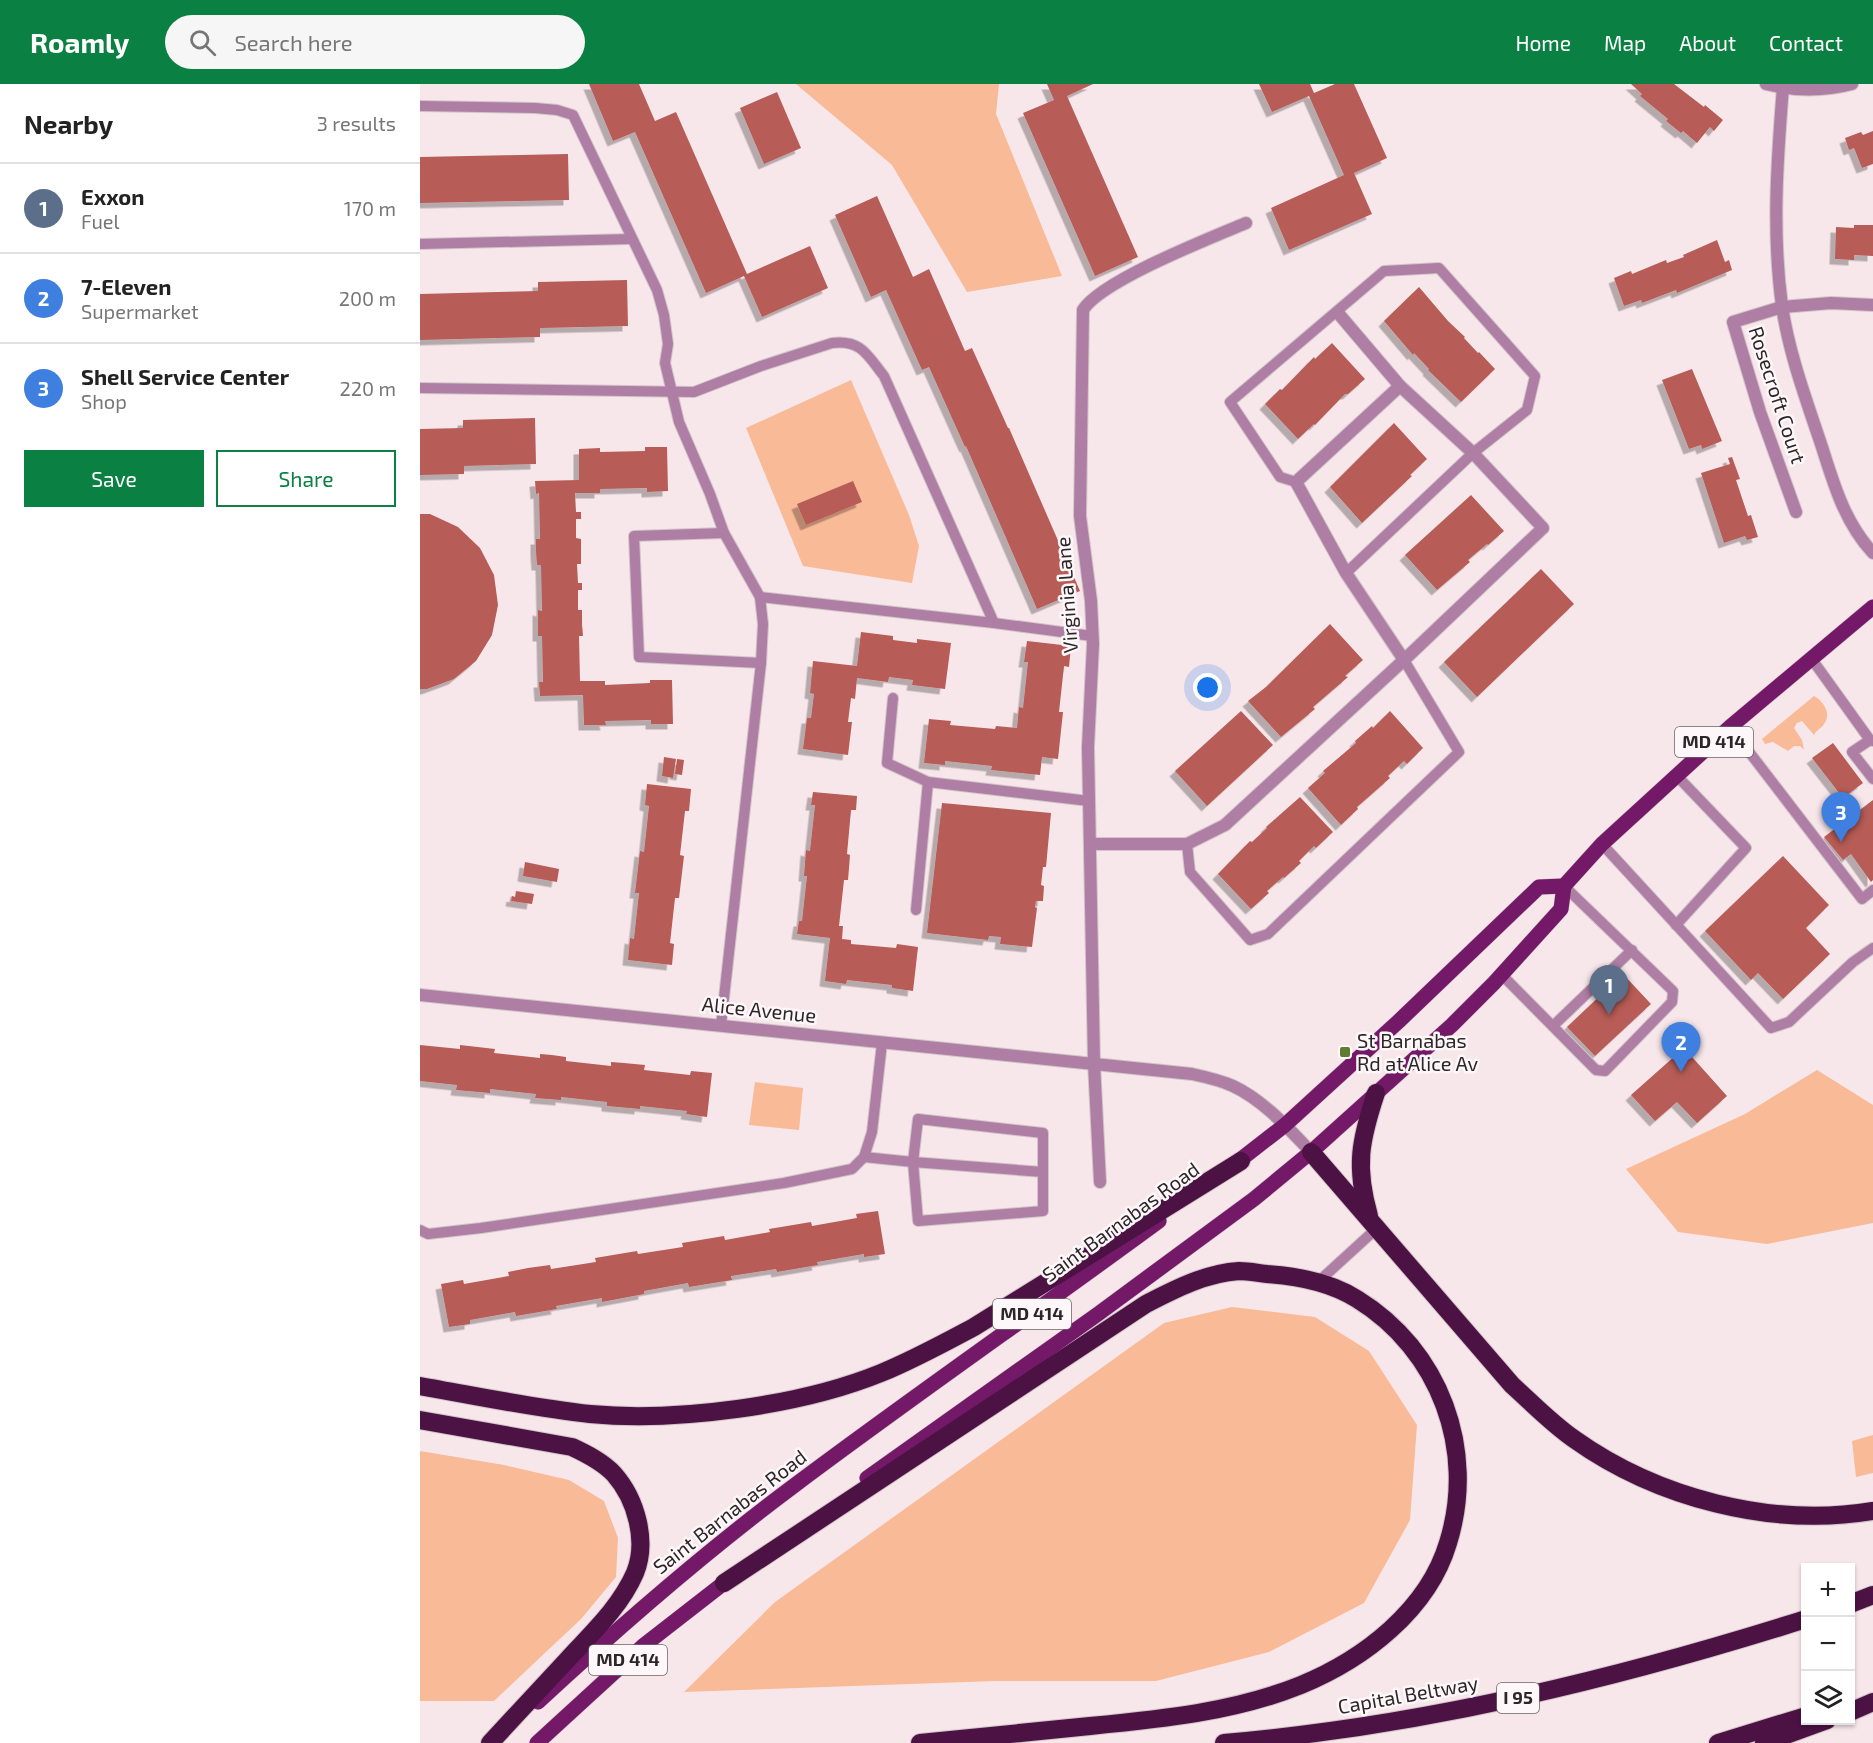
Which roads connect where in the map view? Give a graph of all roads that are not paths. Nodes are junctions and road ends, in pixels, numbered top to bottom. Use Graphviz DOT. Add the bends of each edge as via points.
graph roads {
  1 [pos="1766,84"];
  2 [pos="1852,84"];
  3 [pos="1783,87"];
  4 [pos="420,106"];
  5 [pos="1246,223"];
  6 [pos="631,239"];
  7 [pos="420,244"];
  8 [pos="1873,305"];
  9 [pos="1782,307"];
  10 [pos="1338,313"];
  11 [pos="1400,386"];
  12 [pos="420,388"];
  13 [pos="671,393"];
  14 [pos="1473,453"];
  15 [pos="1296,482"];
  16 [pos="1796,512"];
  17 [pos="724,533"];
  18 [pos="1873,553"];
  19 [pos="1346,573"];
  20 [pos="760,597"];
  21 [pos="1873,607"];
  22 [pos="994,623"];
  23 [pos="1092,636"];
  24 [pos="1811,658"];
  25 [pos="1404,660"];
  26 [pos="761,663"];
  27 [pos="893,698"];
  28 [pos="1730,727"];
  29 [pos="1871,740"];
  30 [pos="1677,776"];
  31 [pos="1873,779"];
  32 [pos="928,782"];
  33 [pos="1089,801"];
  34 [pos="1090,844"];
  35 [pos="1187,844"];
  36 [pos="1602,844"];
  37 [pos="1564,886"];
  38 [pos="1873,890"];
  39 [pos="916,910"];
  40 [pos="1676,925"];
  41 [pos="1873,948"];
  42 [pos="1632,950"];
  43 [pos="1502,975"];
  44 [pos="420,995"];
  45 [pos="721,1025"];
  46 [pos="1553,1026"];
  47 [pos="882,1043"];
  48 [pos="1094,1063"];
  49 [pos="1376,1094"];
  50 [pos="1285,1125"];
  51 [pos="1311,1152"];
  52 [pos="864,1157"];
  53 [pos="1240,1161"];
  54 [pos="913,1162"];
  55 [pos="1043,1172"];
  56 [pos="1100,1182"];
  57 [pos="1373,1226"];
  58 [pos="420,1230"];
  59 [pos="1318,1282"];
  60 [pos="420,1386"];
  61 [pos="420,1420"];
  62 [pos="1873,1511"];
  63 [pos="724,1583"];
  64 [pos="1873,1595"];
  65 [pos="1855,1602"];
  66 [pos="1801,1621"];
  67 [pos="1873,1694"];
  68 [pos="1855,1701"];
  69 [pos="1873,1702"];
  70 [pos="1855,1710"];
  71 [pos="1801,1718"];
  72 [pos="1813,1725"];
  73 [pos="490,1743"];
  74 [pos="494,1743"];
  75 [pos="537,1743"];
  76 [pos="920,1743"];
  77 [pos="1224,1743"];
  78 [pos="1719,1743"];
  79 [pos="1764,1743"];
  1 -- 3 [label="street"];
  2 -- 3 [label="street" via="1818,89"];
  3 -- 9 [label="street" via="1775,190"];
  4 -- 6 [label="lane" via="534,108 573,115"];
  5 -- 23 [label="street, Virginia Lane" via="1156,262 1104,291 1083,310 1080,516"];
  6 -- 7 [label="lane"];
  6 -- 13 [label="lane" via="657,290 664,315 668,344 665,363"];
  8 -- 9 [label="street, Rosecroft Court"];
  9 -- 16 [label="street, Rosecroft Court" via="1733,322"];
  9 -- 18 [label="street" via="1834,484 1860,539"];
  10 -- 11 [label="street"];
  10 -- 14 [label="lane" via="1384,271 1439,268 1535,376 1527,410"];
  10 -- 15 [label="lane" via="1230,402 1280,477"];
  11 -- 14 [label="street"];
  11 -- 15 [label="street"];
  12 -- 13 [label="lane"];
  13 -- 17 [label="lane"];
  13 -- 22 [label="lane" via="705,389 832,343 844,342 862,349 884,376"];
  14 -- 19 [label="lane"];
  14 -- 25 [label="street" via="1543,528"];
  15 -- 19 [label="street"];
  17 -- 20 [label="lane"];
  17 -- 26 [label="lane" via="634,536 639,657"];
  19 -- 25 [label="street"];
  20 -- 22 [label="lane"];
  20 -- 26 [label="lane"];
  21 -- 24 [label="main road, MD 414"];
  22 -- 23 [label="lane"];
  23 -- 33 [label="street, Virginia Lane"];
  24 -- 28 [label="main road, MD 414"];
  24 -- 29 [label="lane"];
  25 -- 35 [label="street" via="1225,825"];
  25 -- 35 [label="lane" via="1459,752 1268,934 1250,940 1190,872"];
  26 -- 45 [label="lane"];
  27 -- 32 [label="lane" via="887,763"];
  28 -- 30 [label="main road, MD 414"];
  28 -- 38 [label="lane" via="1863,899"];
  29 -- 31 [label="lane" via="1852,752"];
  30 -- 36 [label="main road, MD 414"];
  30 -- 40 [label="lane" via="1746,848"];
  32 -- 33 [label="lane"];
  32 -- 39 [label="lane"];
  33 -- 34 [label="street, Virginia Lane"];
  34 -- 35 [label="street"];
  34 -- 48 [label="street, Virginia Lane"];
  36 -- 37 [label="main road, MD 414"];
  36 -- 40 [label="lane"];
  37 -- 42 [label="lane"];
  37 -- 43 [label="main road, MD 414" via="1561,909"];
  37 -- 50 [label="main road, Saint Barnabas Road / MD 414" via="1539,887"];
  40 -- 41 [label="lane" via="1772,1028 1789,1023"];
  42 -- 46 [label="lane"];
  42 -- 46 [label="lane" via="1673,991 1674,997 1605,1071 1596,1070"];
  43 -- 46 [label="lane"];
  43 -- 49 [label="main road, MD 414"];
  44 -- 45 [label="street, Alice Avenue"];
  45 -- 47 [label="street, Alice Avenue"];
  47 -- 48 [label="street, Alice Avenue"];
  47 -- 52 [label="lane" via="872,1132"];
  48 -- 50 [label="street" via="1174,1071 1219,1081 1244,1092"];
  48 -- 56 [label="street, Virginia Lane"];
  49 -- 51 [label="main road, MD 414"];
  49 -- 57 [label="highway" via="1364,1130 1359,1173"];
  50 -- 51 [label="street"];
  50 -- 53 [label="main road, Saint Barnabas Road / MD 414"];
  51 -- 57 [label="highway"];
  51 -- 63 [label="main road, MD 414" via="1136,1286"];
  52 -- 54 [label="lane"];
  52 -- 58 [label="lane" via="852,1169 784,1183 481,1228 428,1234"];
  53 -- 60 [label="highway" via="974,1327 879,1374 830,1390 728,1409 642,1415 581,1413"];
  53 -- 74 [label="main road, Saint Barnabas Road / MD 414" via="794,1485 624,1624"];
  54 -- 55 [label="lane"];
  54 -- 55 [label="lane" via="918,1119 1043,1133"];
  54 -- 55 [label="lane" via="918,1221 1043,1211"];
  57 -- 59 [label="lane"];
  57 -- 62 [label="highway" via="1512,1385 1573,1439 1610,1462 1699,1499 1747,1509 1831,1516"];
  59 -- 63 [label="highway" via="1239,1271 1173,1289"];
  59 -- 76 [label="highway" via="1355,1298 1390,1323 1416,1351 1452,1424 1458,1466 1456,1508 1448,1545 1432,1580 1409,1612 1379,1640 1341,1664 1303,1684 1261,1699 1173,1718"];
  61 -- 73 [label="highway" via="572,1447 595,1458 614,1474 638,1519 640,1545 636,1570 613,1612"];
  63 -- 75 [label="main road, MD 414" via="643,1646"];
  64 -- 65 [label="highway"];
  66 -- 77 [label="highway, Capital Beltway / I 95" via="1544,1693 1354,1728"];
  67 -- 68 [label="highway"];
  69 -- 70 [label="highway"];
  71 -- 78 [label="highway"];
  72 -- 79 [label="highway"];
}
